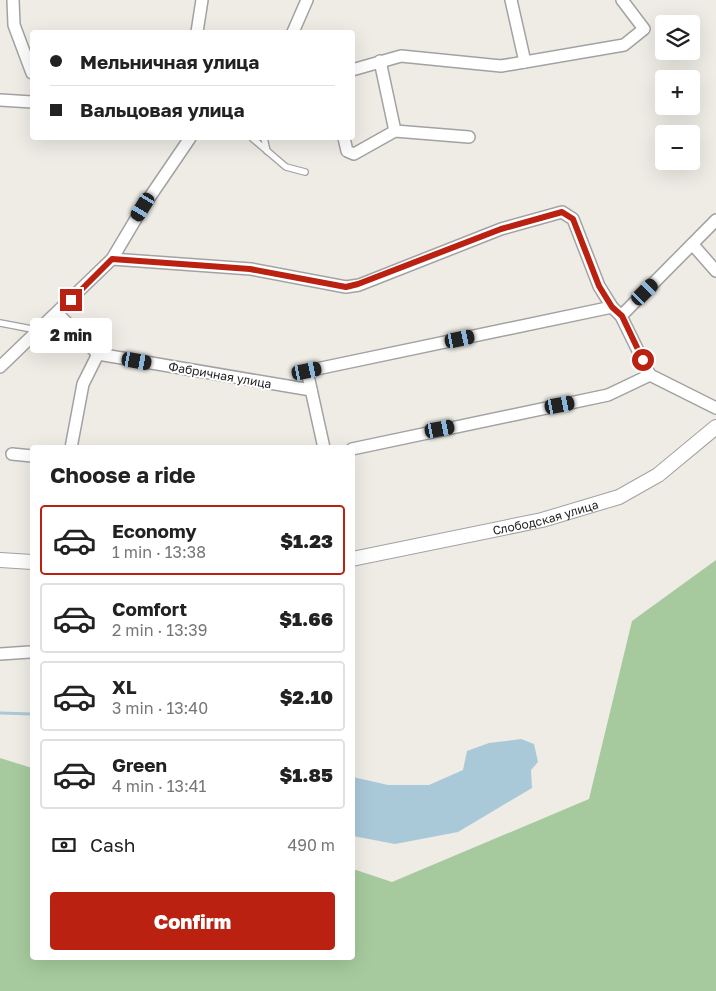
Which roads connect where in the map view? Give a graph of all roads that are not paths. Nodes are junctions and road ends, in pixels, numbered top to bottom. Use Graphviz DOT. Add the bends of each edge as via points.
graph roads {
  1 [pos="13,0"];
  2 [pos="202,0"];
  3 [pos="307,0"];
  4 [pos="511,0"];
  5 [pos="622,0"];
  6 [pos="198,30"];
  7 [pos="294,30"];
  8 [pos="380,61"];
  9 [pos="525,62"];
  10 [pos="30,69"];
  11 [pos="355,69"];
  12 [pos="0,100"];
  13 [pos="30,102"];
  14 [pos="395,130"];
  15 [pos="469,137"];
  16 [pos="189,140"];
  17 [pos="254,140"];
  18 [pos="265,140"];
  19 [pos="344,140"];
  20 [pos="268,153"];
  21 [pos="305,172"];
  22 [pos="716,220"];
  23 [pos="693,245"];
  24 [pos="112,259"];
  25 [pos="716,271"];
  26 [pos="612,307"];
  27 [pos="57,314"];
  28 [pos="622,316"];
  29 [pos="0,323"];
  30 [pos="39,330"];
  31 [pos="98,354"];
  32 [pos="0,367"];
  33 [pos="650,375"];
  34 [pos="312,390"];
  35 [pos="716,408"];
  36 [pos="716,427"];
  37 [pos="72,445"];
  38 [pos="323,445"];
  39 [pos="355,448"];
  40 [pos="12,454"];
  41 [pos="30,456"];
  42 [pos="355,558"];
  43 [pos="0,560"];
  44 [pos="30,562"];
  45 [pos="30,652"];
  46 [pos="0,654"];
  1 -- 10 [label="street" via="14,26"];
  2 -- 6 [label="street"];
  3 -- 7 [label="street"];
  4 -- 9 [label="street"];
  5 -- 9 [label="street" via="644,29 624,45"];
  8 -- 9 [label="street" via="401,56 501,66"];
  8 -- 11 [label="street"];
  8 -- 14 [label="street"];
  12 -- 13 [label="street"];
  14 -- 15 [label="street"];
  14 -- 19 [label="street" via="354,154 347,151"];
  16 -- 24 [label="street"];
  17 -- 20 [label="lane"];
  18 -- 20 [label="lane"];
  20 -- 21 [label="lane" via="286,167"];
  22 -- 23 [label="street"];
  23 -- 25 [label="street"];
  23 -- 28 [label="street"];
  24 -- 26 [label="street" via="250,269 346,287 501,229 562,212 573,219 599,286"];
  24 -- 27 [label="street"];
  26 -- 28 [label="street"];
  26 -- 34 [label="street" via="307,371"];
  27 -- 30 [label="street"];
  27 -- 31 [label="street"];
  28 -- 33 [label="street"];
  29 -- 30 [label="lane"];
  30 -- 32 [label="street"];
  31 -- 34 [label="street, Фабричная улица"];
  31 -- 37 [label="street" via="83,384"];
  33 -- 35 [label="street"];
  33 -- 39 [label="street" via="608,395"];
  34 -- 38 [label="street"];
  36 -- 42 [label="street, Слободская улица" via="658,475 619,497 542,520"];
  40 -- 41 [label="street"];
  43 -- 44 [label="street"];
  45 -- 46 [label="street"];
}
